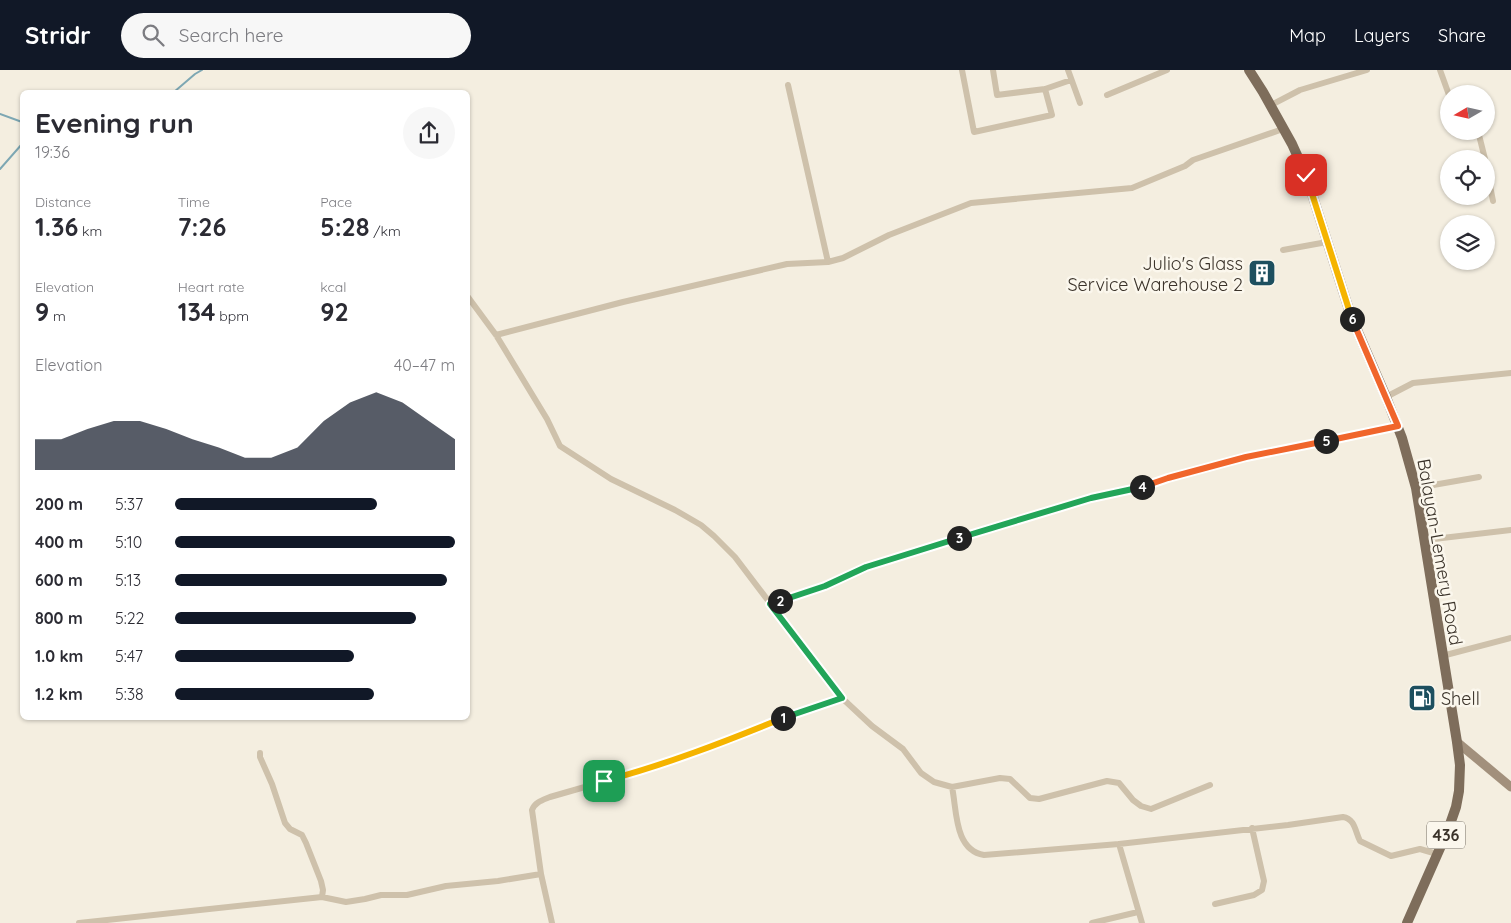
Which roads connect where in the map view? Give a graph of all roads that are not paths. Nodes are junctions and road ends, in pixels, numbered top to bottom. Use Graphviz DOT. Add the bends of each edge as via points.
graph roads {
  1 [pos="962,70"];
  2 [pos="993,70"];
  3 [pos="1068,70"];
  4 [pos="1167,70"];
  5 [pos="1249,70"];
  6 [pos="1367,70"];
  7 [pos="1440,70"];
  8 [pos="1071,80"];
  9 [pos="788,85"];
  10 [pos="1445,85"];
  11 [pos="1045,89"];
  12 [pos="1107,95"];
  13 [pos="1080,103"];
  14 [pos="1271,106"];
  15 [pos="1283,129"];
  16 [pos="1327,242"];
  17 [pos="1283,250"];
  18 [pos="828,262"];
  19 [pos="470,300"];
  20 [pos="496,335"];
  21 [pos="1511,373"];
  22 [pos="1386,397"];
  23 [pos="1398,426"];
  24 [pos="1479,477"];
  25 [pos="1416,488"];
  26 [pos="1511,530"];
  27 [pos="1425,540"];
  28 [pos="770,604"];
  29 [pos="1511,638"];
  30 [pos="1442,656"];
  31 [pos="842,698"];
  32 [pos="1456,742"];
  33 [pos="260,753"];
  34 [pos="1210,785"];
  35 [pos="952,787"];
  36 [pos="1511,787"];
  37 [pos="1252,828"];
  38 [pos="1119,844"];
  39 [pos="1437,854"];
  40 [pos="541,874"];
  41 [pos="322,898"];
  42 [pos="1215,904"];
  43 [pos="1138,912"];
  44 [pos="160,915"];
  45 [pos="79,923"];
  46 [pos="161,923"];
  47 [pos="552,923"];
  48 [pos="1092,923"];
  49 [pos="1142,923"];
  50 [pos="1407,923"];
  1 -- 11 [label="street" via="974,132 1052,115"];
  2 -- 11 [label="street" via="997,96"];
  3 -- 8 [label="street"];
  4 -- 12 [label="street"];
  5 -- 14 [label="main road, Balayan-Lemery Road / 436"];
  6 -- 14 [label="street" via="1300,90"];
  7 -- 10 [label="street"];
  8 -- 11 [label="street"];
  8 -- 13 [label="street"];
  9 -- 18 [label="street"];
  14 -- 15 [label="main road, Balayan-Lemery Road / 436"];
  15 -- 16 [label="main road, Balayan-Lemery Road / 436" via="1306,175"];
  15 -- 18 [label="street" via="1193,160 1132,188 971,203 889,234 843,258"];
  16 -- 17 [label="street"];
  16 -- 22 [label="main road, Balayan-Lemery Road / 436" via="1351,316"];
  18 -- 20 [label="street" via="787,264"];
  19 -- 20 [label="street"];
  20 -- 28 [label="street" via="560,446 611,478 701,525 735,557"];
  21 -- 22 [label="street" via="1414,383"];
  22 -- 23 [label="main road, Balayan-Lemery Road / 436"];
  23 -- 25 [label="main road, Balayan-Lemery Road / 436"];
  23 -- 28 [label="street" via="1246,457 1091,498 866,567 825,586"];
  24 -- 25 [label="street"];
  25 -- 27 [label="main road, Balayan-Lemery Road / 436"];
  26 -- 27 [label="street"];
  27 -- 30 [label="main road, Balayan-Lemery Road / 436"];
  28 -- 31 [label="street"];
  29 -- 30 [label="street"];
  30 -- 32 [label="main road, Balayan-Lemery Road / 436"];
  31 -- 35 [label="street" via="872,726 903,748 921,772 934,782"];
  31 -- 40 [label="street" via="681,757 540,801 532,810"];
  32 -- 36 [label="main road"];
  32 -- 39 [label="main road, 436" via="1460,765 1459,791 1452,819"];
  33 -- 41 [label="street" via="285,823 302,835 306,843 321,881"];
  34 -- 35 [label="street" via="1151,809 1133,800 1119,783 1107,781 1039,799 1030,798 1010,779"];
  35 -- 38 [label="street" via="958,829 970,849 977,854"];
  37 -- 38 [label="street"];
  37 -- 39 [label="street" via="1343,816 1352,821 1360,841 1391,856 1420,849"];
  37 -- 42 [label="street" via="1264,881 1262,890 1254,895"];
  38 -- 43 [label="street"];
  39 -- 50 [label="main road, 436"];
  40 -- 41 [label="street" via="346,902"];
  40 -- 47 [label="street"];
  41 -- 44 [label="street"];
  43 -- 48 [label="street"];
  43 -- 49 [label="street"];
  44 -- 45 [label="street"];
  44 -- 46 [label="street"];
}
